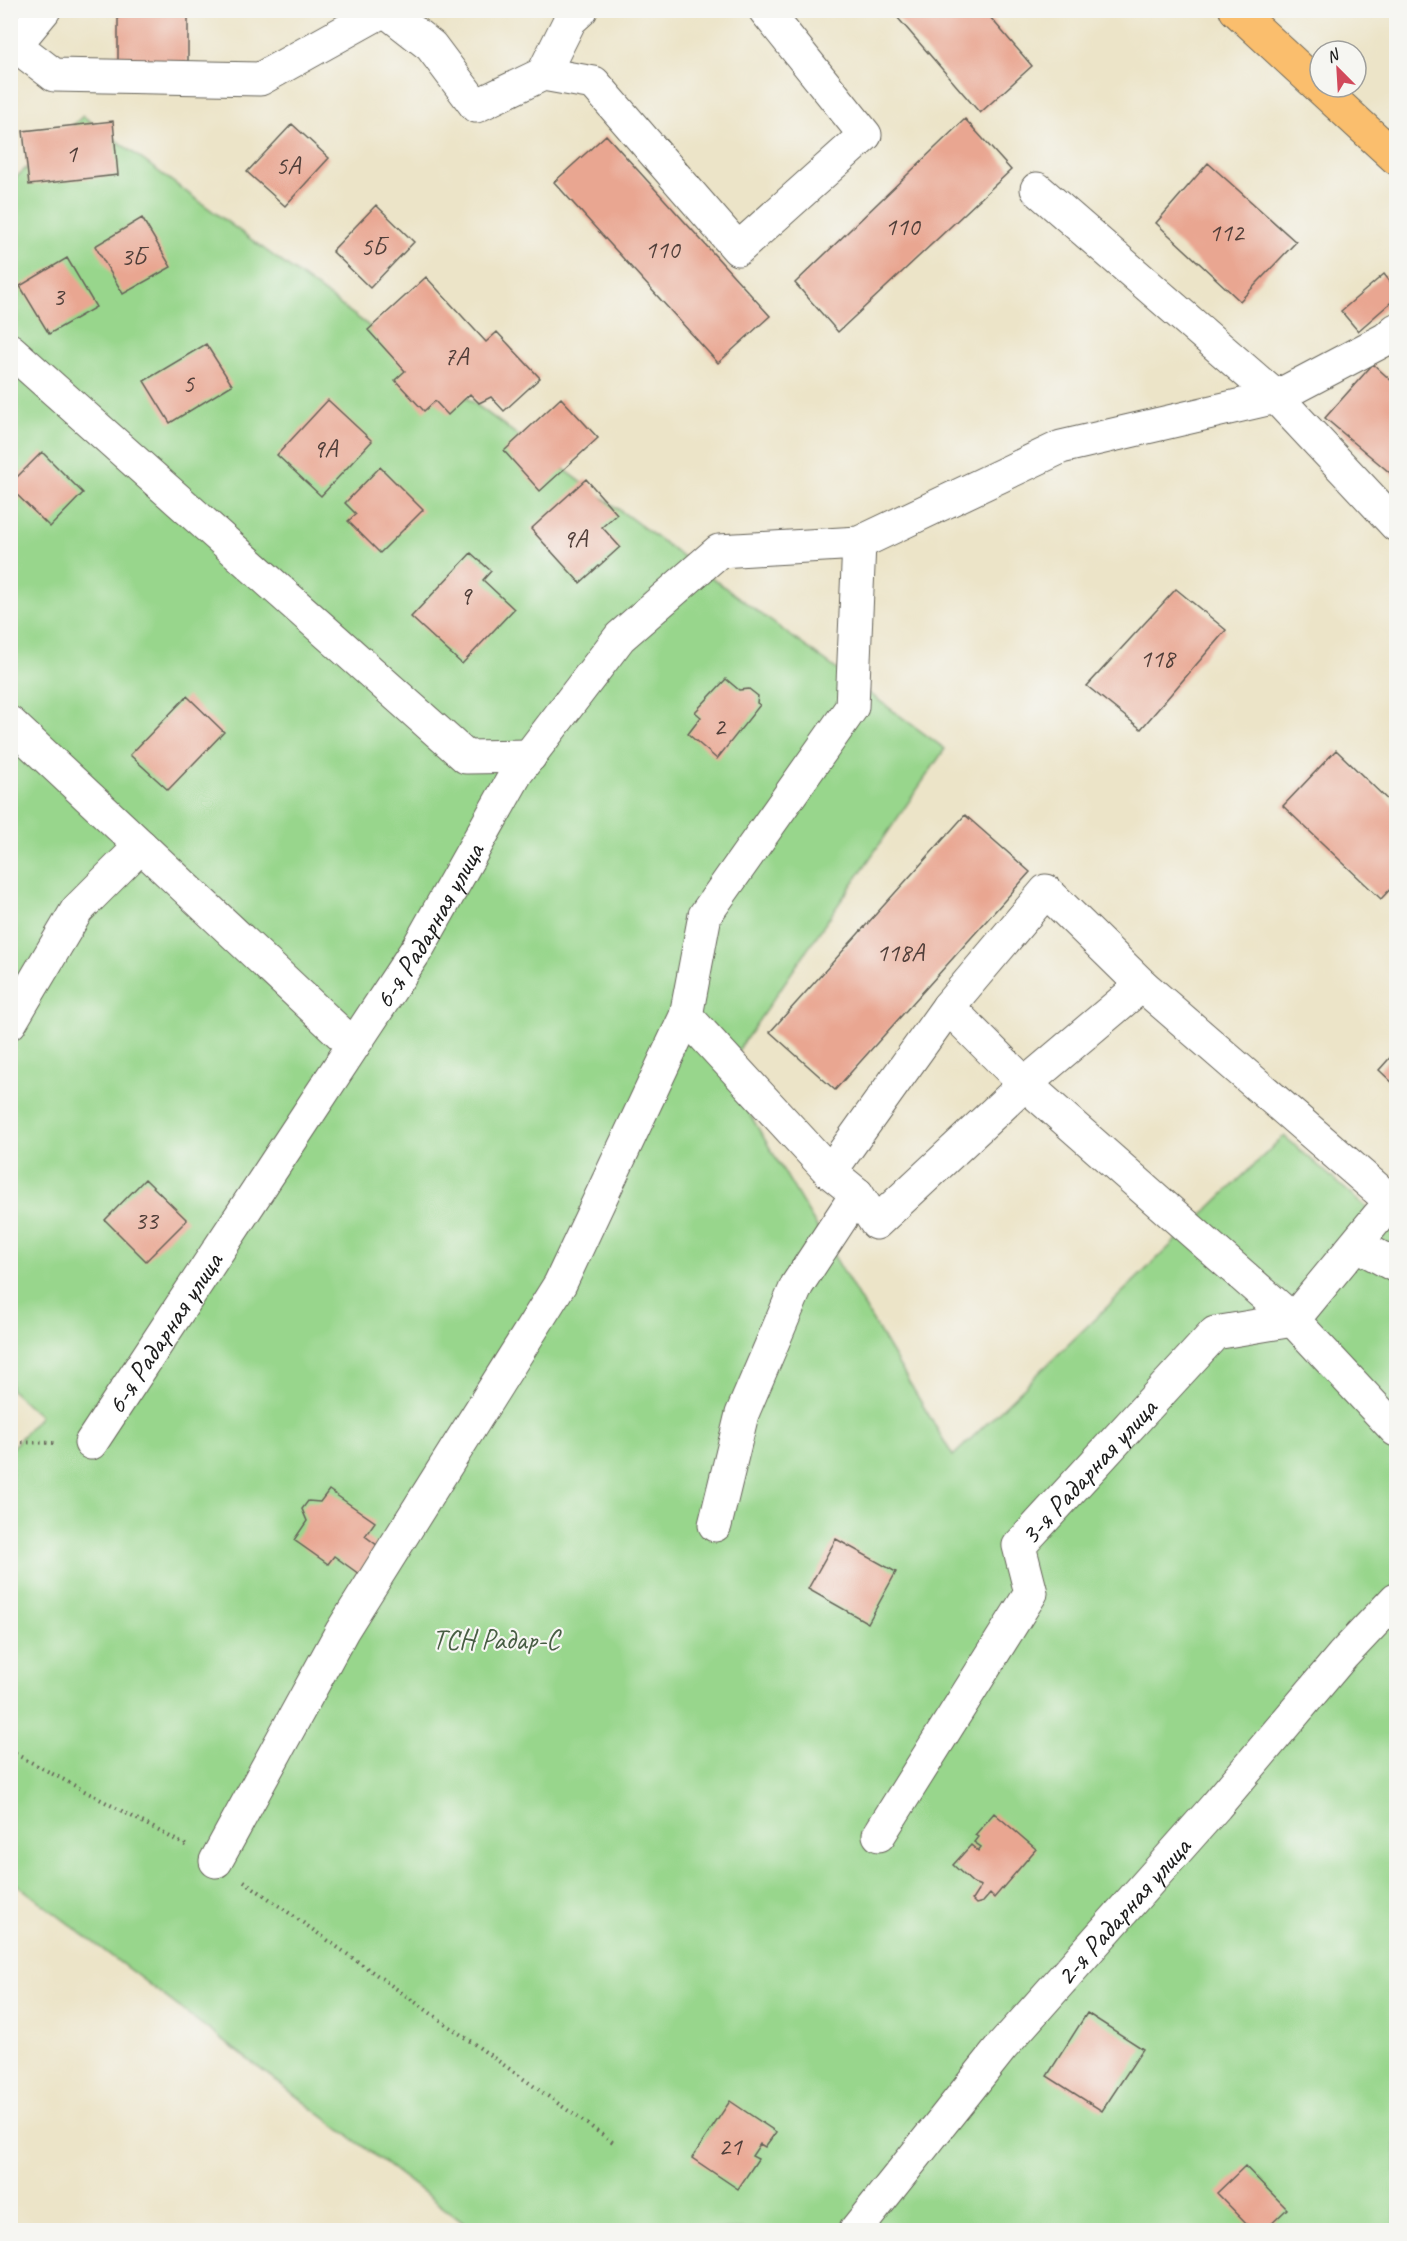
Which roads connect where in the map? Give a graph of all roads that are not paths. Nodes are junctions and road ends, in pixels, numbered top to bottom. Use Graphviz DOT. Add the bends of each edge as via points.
graph roads {
  1 [pos="44,10"];
  2 [pos="384,10"];
  3 [pos="581,10"];
  4 [pos="765,10"];
  5 [pos="1236,10"];
  6 [pos="13,46"];
  7 [pos="543,74"];
  8 [pos="1396,158"];
  9 [pos="1037,189"];
  10 [pos="1396,330"];
  11 [pos="10,350"];
  12 [pos="1276,397"];
  13 [pos="1396,525"];
  14 [pos="859,543"];
  15 [pos="10,723"];
  16 [pos="530,756"];
  17 [pos="141,846"];
  18 [pos="1142,985"];
  19 [pos="948,1007"];
  20 [pos="686,1016"];
  21 [pos="10,1023"];
  22 [pos="353,1045"];
  23 [pos="1025,1084"];
  24 [pos="830,1172"];
  25 [pos="857,1194"];
  26 [pos="1389,1205"];
  27 [pos="1357,1245"];
  28 [pos="1396,1266"];
  29 [pos="1293,1320"];
  30 [pos="1396,1430"];
  31 [pos="91,1443"];
  32 [pos="715,1525"];
  33 [pos="1396,1599"];
  34 [pos="879,1835"];
  35 [pos="216,1861"];
  36 [pos="856,2230"];
  1 -- 6 [label="street"];
  2 -- 6 [label="street" via="260,79 54,75"];
  2 -- 7 [label="street" via="432,46 476,106"];
  3 -- 7 [label="street" via="570,20"];
  4 -- 7 [label="street" via="865,135 738,249 594,83"];
  5 -- 8 [label="main road"];
  9 -- 12 [label="street"];
  10 -- 12 [label="street"];
  11 -- 16 [label="street" via="466,757"];
  12 -- 13 [label="street"];
  12 -- 14 [label="street" via="1061,447"];
  14 -- 16 [label="street, 6-я Радарная улица" via="718,551 620,638"];
  14 -- 20 [label="street" via="852,707 705,915"];
  15 -- 17 [label="street"];
  16 -- 22 [label="street, 6-я Радарная улица" via="517,772 419,946"];
  17 -- 21 [label="street" via="77,910"];
  17 -- 22 [label="street"];
  18 -- 19 [label="street" via="1046,891"];
  18 -- 23 [label="street"];
  18 -- 26 [label="street"];
  19 -- 23 [label="street"];
  19 -- 24 [label="street"];
  20 -- 24 [label="street"];
  20 -- 35 [label="street" via="560,1284 342,1631"];
  22 -- 31 [label="street, 6-я Радарная улица"];
  23 -- 25 [label="street" via="876,1223"];
  23 -- 29 [label="street"];
  24 -- 25 [label="street"];
  25 -- 32 [label="street" via="792,1296 742,1414"];
  26 -- 27 [label="street"];
  27 -- 28 [label="street"];
  27 -- 29 [label="street"];
  29 -- 30 [label="street"];
  29 -- 34 [label="street, 3-я Радарная улица" via="1215,1333 1019,1546 1030,1593"];
  33 -- 36 [label="street, 2-я Радарная улица" via="1342,1655 1216,1806 1001,2048"];
}
